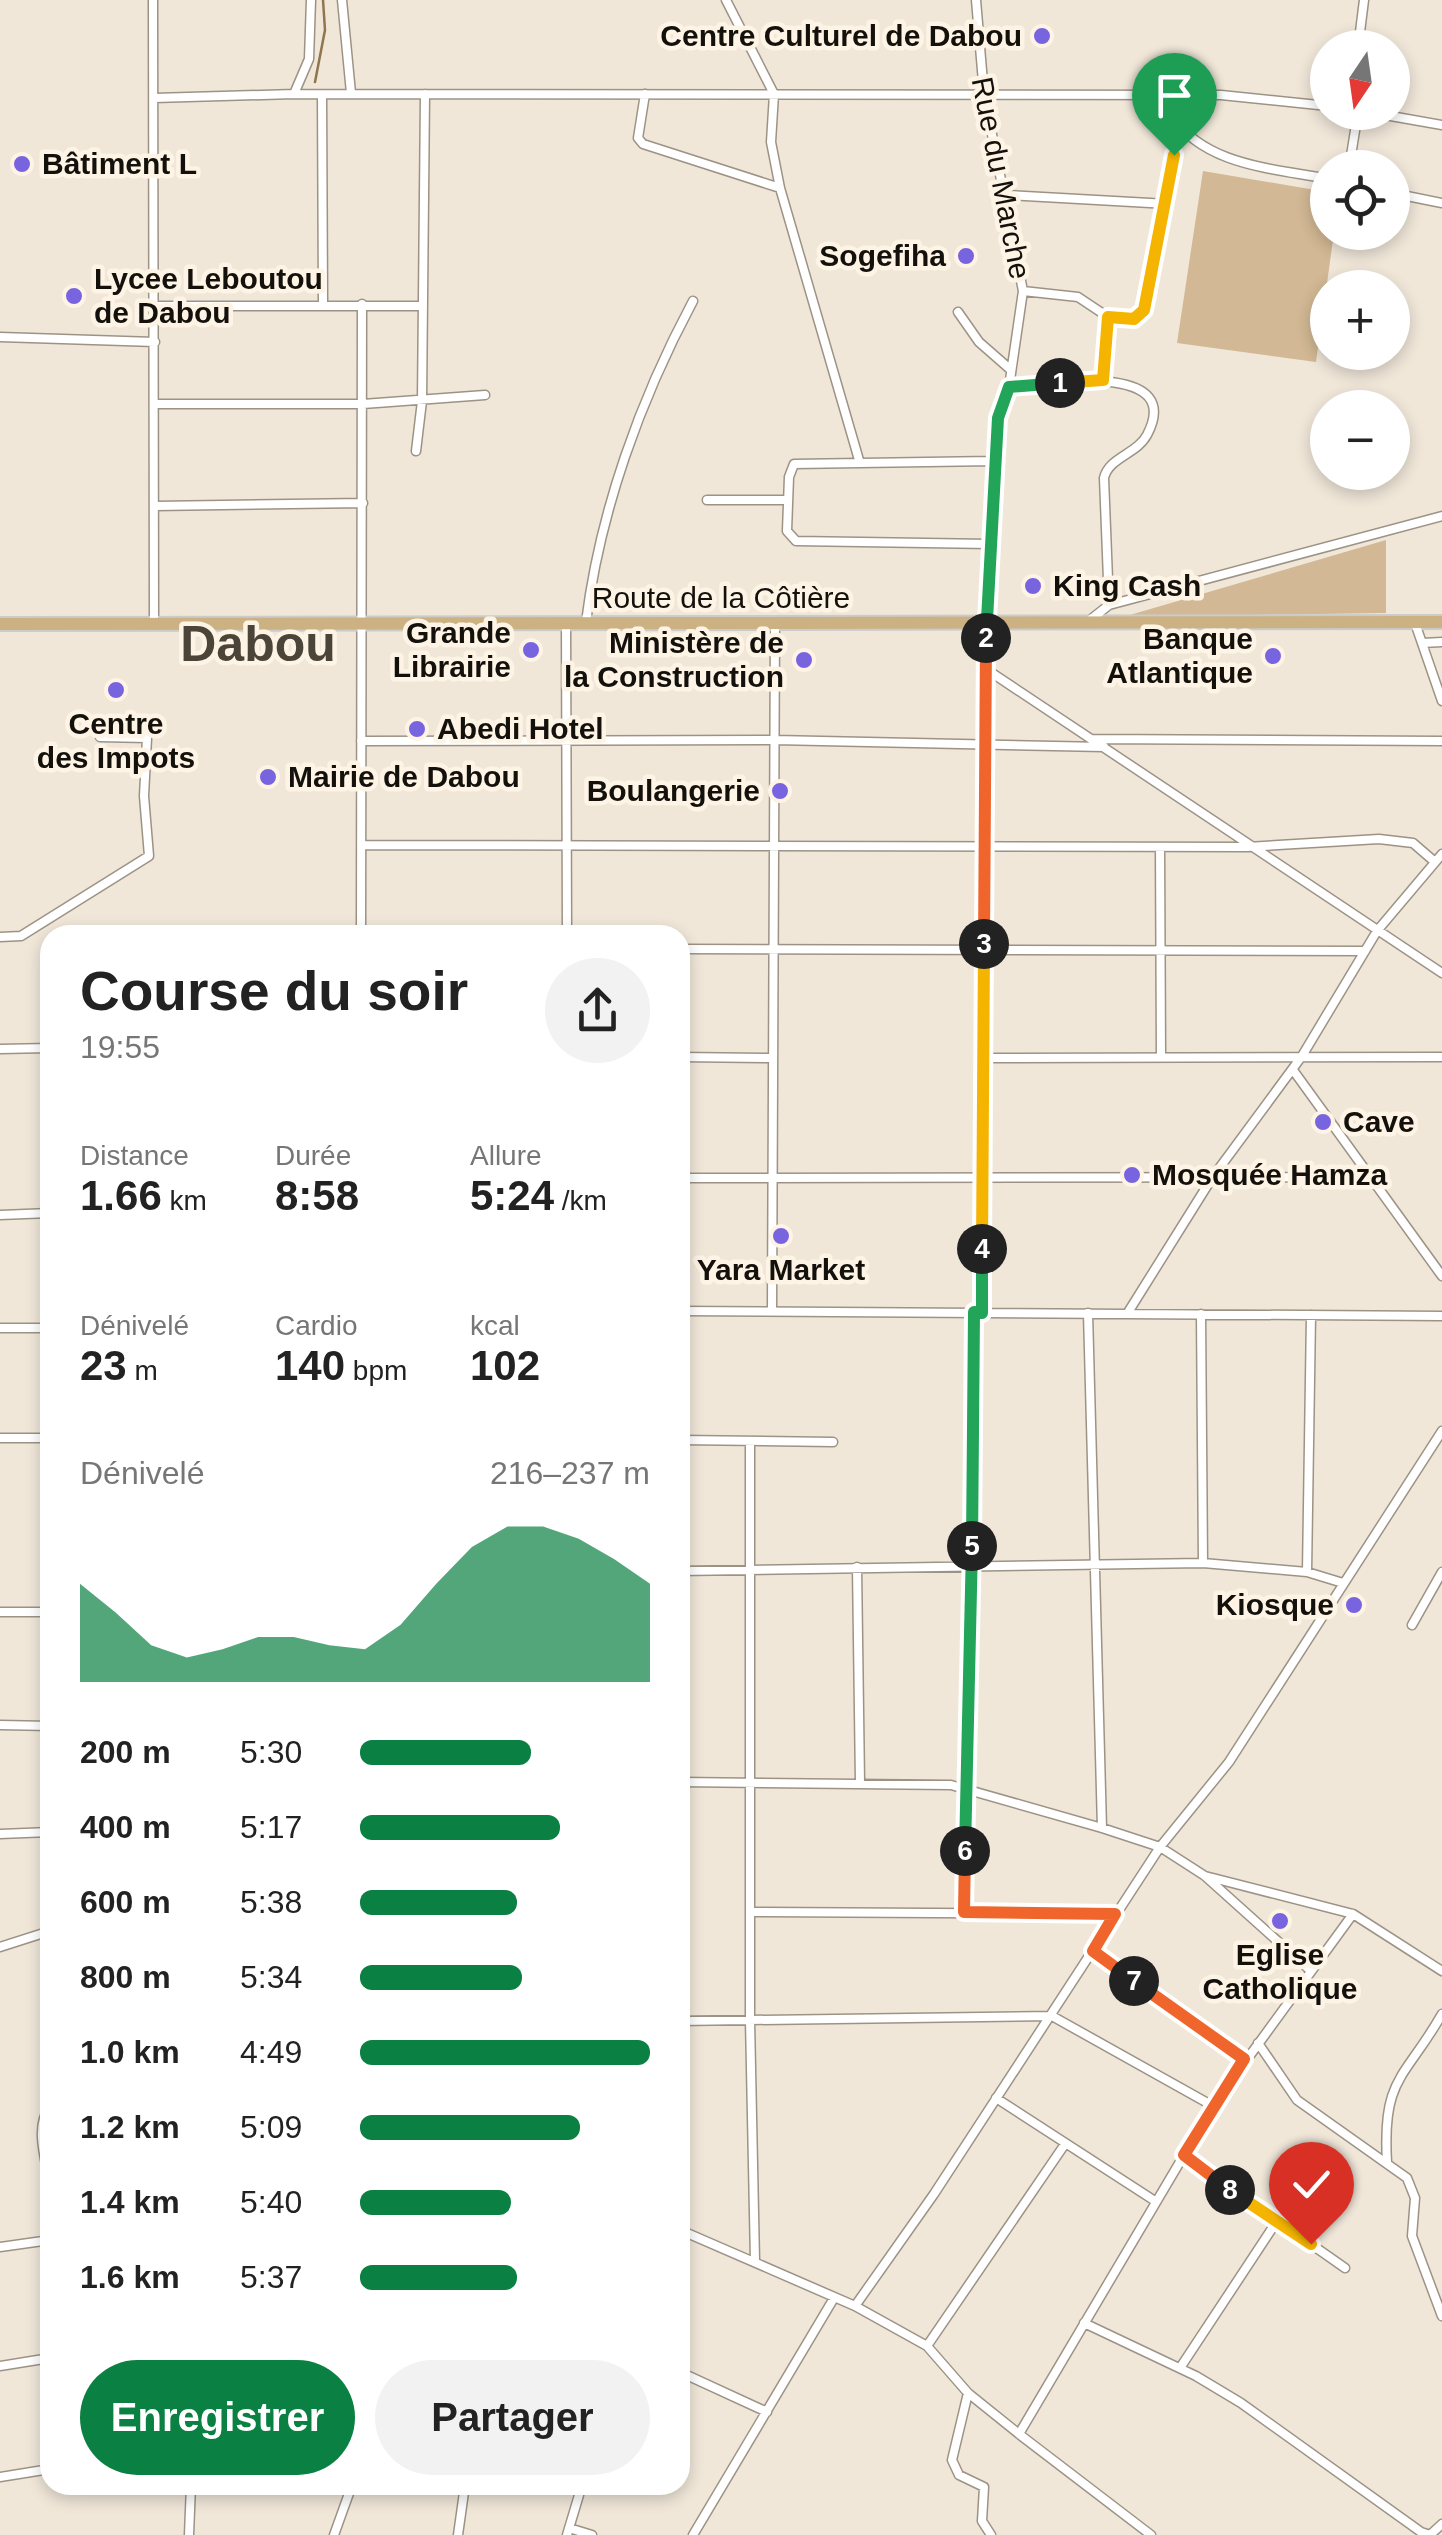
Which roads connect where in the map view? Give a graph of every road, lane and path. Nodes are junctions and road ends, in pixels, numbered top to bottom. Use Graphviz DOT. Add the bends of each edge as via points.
graph roads {
  1 [pos="153,0"];
  2 [pos="311,0"];
  3 [pos="342,0"];
  4 [pos="726,0"];
  5 [pos="976,0"];
  6 [pos="1364,0"];
  7 [pos="1360,30"];
  8 [pos="294,94"];
  9 [pos="351,94"];
  10 [pos="425,94"];
  11 [pos="646,94"];
  12 [pos="774,94"];
  13 [pos="984,94"];
  14 [pos="322,95"];
  15 [pos="1168,95"];
  16 [pos="154,98"];
  17 [pos="1310,103"];
  18 [pos="1168,110"];
  19 [pos="1410,120"];
  20 [pos="1442,126"];
  21 [pos="1310,175"];
  22 [pos="780,188"];
  23 [pos="1006,195"];
  24 [pos="1410,197"];
  25 [pos="1168,204"];
  26 [pos="1442,204"];
  27 [pos="1023,291"];
  28 [pos="693,302"];
  29 [pos="323,303"];
  30 [pos="362,304"];
  31 [pos="154,306"];
  32 [pos="423,306"];
  33 [pos="958,312"];
  34 [pos="1108,317"];
  35 [pos="0,337"];
  36 [pos="155,342"];
  37 [pos="1012,370"];
  38 [pos="1103,380"];
  39 [pos="1009,387"];
  40 [pos="485,395"];
  41 [pos="422,400"];
  42 [pos="156,404"];
  43 [pos="363,404"];
  44 [pos="416,451"];
  45 [pos="859,460"];
  46 [pos="993,461"];
  47 [pos="707,500"];
  48 [pos="787,500"];
  49 [pos="363,503"];
  50 [pos="155,506"];
  51 [pos="1442,516"];
  52 [pos="990,544"];
  53 [pos="1110,605"];
  54 [pos="566,622"];
  55 [pos="586,622"];
  56 [pos="1442,622"];
  57 [pos="1415,623"];
  58 [pos="0,624"];
  59 [pos="361,624"];
  60 [pos="776,624"];
  61 [pos="986,624"];
  62 [pos="154,625"];
  63 [pos="1082,625"];
  64 [pos="1442,642"];
  65 [pos="1422,643"];
  66 [pos="986,669"];
  67 [pos="1442,700"];
  68 [pos="100,737"];
  69 [pos="1092,739"];
  70 [pos="775,740"];
  71 [pos="360,741"];
  72 [pos="566,741"];
  73 [pos="1442,741"];
  74 [pos="985,744"];
  75 [pos="1104,747"];
  76 [pos="361,844"];
  77 [pos="984,845"];
  78 [pos="566,846"];
  79 [pos="774,846"];
  80 [pos="1247,847"];
  81 [pos="1160,848"];
  82 [pos="1442,854"];
  83 [pos="1435,862"];
  84 [pos="361,925"];
  85 [pos="566,925"];
  86 [pos="1377,931"];
  87 [pos="0,937"];
  88 [pos="690,949"];
  89 [pos="774,950"];
  90 [pos="984,950"];
  91 [pos="1160,950"];
  92 [pos="1365,951"];
  93 [pos="1442,973"];
  94 [pos="40,1048"];
  95 [pos="0,1049"];
  96 [pos="1302,1056"];
  97 [pos="690,1057"];
  98 [pos="1160,1057"];
  99 [pos="1442,1057"];
  100 [pos="773,1058"];
  101 [pos="983,1058"];
  102 [pos="1292,1070"];
  103 [pos="1371,1177"];
  104 [pos="690,1178"];
  105 [pos="772,1178"];
  106 [pos="982,1178"];
  107 [pos="1212,1178"];
  108 [pos="40,1213"];
  109 [pos="0,1215"];
  110 [pos="1442,1276"];
  111 [pos="690,1310"];
  112 [pos="772,1311"];
  113 [pos="978,1313"];
  114 [pos="1088,1313"];
  115 [pos="1127,1314"];
  116 [pos="1201,1314"];
  117 [pos="1311,1315"];
  118 [pos="1442,1316"];
  119 [pos="0,1328"];
  120 [pos="40,1328"];
  121 [pos="1442,1431"];
  122 [pos="0,1438"];
  123 [pos="40,1438"];
  124 [pos="690,1440"];
  125 [pos="750,1442"];
  126 [pos="833,1442"];
  127 [pos="1202,1563"];
  128 [pos="972,1564"];
  129 [pos="1094,1564"];
  130 [pos="857,1567"];
  131 [pos="690,1571"];
  132 [pos="751,1571"];
  133 [pos="1308,1572"];
  134 [pos="1442,1572"];
  135 [pos="1343,1583"];
  136 [pos="0,1612"];
  137 [pos="40,1612"];
  138 [pos="1412,1625"];
  139 [pos="0,1724"];
  140 [pos="40,1726"];
  141 [pos="690,1782"];
  142 [pos="860,1783"];
  143 [pos="753,1784"];
  144 [pos="968,1789"];
  145 [pos="1102,1828"];
  146 [pos="40,1832"];
  147 [pos="0,1834"];
  148 [pos="1160,1847"];
  149 [pos="1205,1876"];
  150 [pos="752,1912"];
  151 [pos="964,1912"];
  152 [pos="1115,1914"];
  153 [pos="1353,1914"];
  154 [pos="40,1934"];
  155 [pos="0,1947"];
  156 [pos="1093,1951"];
  157 [pos="1311,1971"];
  158 [pos="1442,1971"];
  159 [pos="1442,2014"];
  160 [pos="1052,2016"];
  161 [pos="750,2020"];
  162 [pos="690,2021"];
  163 [pos="1258,2043"];
  164 [pos="1244,2059"];
  165 [pos="996,2098"];
  166 [pos="1213,2106"];
  167 [pos="1065,2144"];
  168 [pos="1184,2155"];
  169 [pos="1387,2162"];
  170 [pos="1154,2201"];
  171 [pos="1277,2221"];
  172 [pos="690,2234"];
  173 [pos="40,2241"];
  174 [pos="0,2247"];
  175 [pos="755,2260"];
  176 [pos="1346,2268"];
  177 [pos="834,2298"];
  178 [pos="854,2306"];
  179 [pos="1442,2316"];
  180 [pos="1084,2324"];
  181 [pos="927,2346"];
  182 [pos="40,2360"];
  183 [pos="0,2366"];
  184 [pos="1180,2368"];
  185 [pos="690,2377"];
  186 [pos="968,2392"];
  187 [pos="767,2412"];
  188 [pos="1019,2434"];
  189 [pos="40,2471"];
  190 [pos="0,2477"];
  191 [pos="191,2495"];
  192 [pos="348,2495"];
  193 [pos="464,2495"];
  194 [pos="579,2495"];
  195 [pos="1442,2524"];
  196 [pos="568,2532"];
  197 [pos="189,2535"];
  198 [pos="334,2535"];
  199 [pos="458,2535"];
  200 [pos="592,2535"];
  201 [pos="693,2535"];
  202 [pos="991,2535"];
  203 [pos="1152,2535"];
  1 -- 16 [label="street"];
  2 -- 8 [label="street" via="309,59"];
  3 -- 9 [label="street"];
  4 -- 12 [label="street"];
  5 -- 13 [label="street, Rue du Marche"];
  6 -- 7 [label="street"];
  8 -- 14 [label="street"];
  8 -- 16 [label="street"];
  9 -- 10 [label="street"];
  9 -- 14 [label="street"];
  10 -- 11 [label="street"];
  10 -- 32 [label="street"];
  11 -- 12 [label="street"];
  11 -- 22 [label="street" via="638,138 643,144"];
  12 -- 13 [label="street"];
  12 -- 22 [label="street" via="772,142"];
  13 -- 15 [label="street"];
  13 -- 23 [label="street, Rue du Marche"];
  14 -- 29 [label="street"];
  15 -- 17 [label="street"];
  15 -- 18 [label="street"];
  16 -- 31 [label="street"];
  18 -- 21 [label="street" via="1190,139 1219,155"];
  18 -- 25 [label="street" via="1174,155"];
  19 -- 20 [label="street"];
  22 -- 45 [label="street"];
  23 -- 25 [label="street"];
  23 -- 27 [label="street, Rue du Marche"];
  24 -- 26 [label="street"];
  25 -- 34 [label="street" via="1144,310 1134,319"];
  27 -- 34 [label="street" via="1078,297"];
  27 -- 37 [label="street, Rue du Marche"];
  28 -- 55 [label="street" via="646,393 597,560"];
  29 -- 30 [label="street"];
  29 -- 31 [label="street"];
  30 -- 32 [label="street"];
  30 -- 43 [label="street"];
  31 -- 36 [label="street"];
  32 -- 41 [label="street"];
  33 -- 37 [label="street" via="978,342"];
  34 -- 38 [label="street"];
  35 -- 36 [label="street"];
  36 -- 42 [label="street"];
  37 -- 39 [label="street, Rue du Marche"];
  38 -- 39 [label="street"];
  38 -- 53 [label="street" via="1142,392 1152,410 1139,447 1105,470"];
  39 -- 46 [label="street, Rue du Marche"];
  40 -- 41 [label="street"];
  41 -- 43 [label="street"];
  41 -- 44 [label="street"];
  42 -- 43 [label="street"];
  42 -- 50 [label="street"];
  43 -- 49 [label="street"];
  45 -- 46 [label="street"];
  45 -- 48 [label="street" via="794,464"];
  46 -- 52 [label="street, Rue du Marche"];
  47 -- 48 [label="street"];
  48 -- 52 [label="street" via="787,531 796,542"];
  49 -- 50 [label="street"];
  49 -- 59 [label="street"];
  50 -- 62 [label="street"];
  51 -- 53 [label="street"];
  52 -- 61 [label="street, Rue du Marche"];
  53 -- 63 [label="street"];
  54 -- 55 [label="main road, Route de la Côtière"];
  54 -- 59 [label="main road, Route de la Côtière"];
  54 -- 72 [label="street"];
  55 -- 60 [label="main road, Route de la Côtière"];
  56 -- 57 [label="main road, Route de la Côtière"];
  57 -- 63 [label="main road, Route de la Côtière"];
  57 -- 65 [label="street"];
  58 -- 62 [label="main road, Route de la Côtière"];
  59 -- 62 [label="main road, Route de la Côtière"];
  59 -- 71 [label="street"];
  60 -- 61 [label="main road, Route de la Côtière"];
  60 -- 70 [label="street"];
  61 -- 63 [label="main road, Route de la Côtière"];
  61 -- 66 [label="street, Rue du Marche"];
  64 -- 65 [label="street"];
  65 -- 67 [label="street"];
  66 -- 69 [label="street"];
  66 -- 74 [label="street, Rue du Marche"];
  68 -- 87 [label="street" via="147,738 150,856 21,936"];
  69 -- 73 [label="street"];
  69 -- 75 [label="street"];
  70 -- 72 [label="street"];
  70 -- 74 [label="street"];
  70 -- 79 [label="street"];
  71 -- 72 [label="street"];
  71 -- 76 [label="street"];
  72 -- 78 [label="street"];
  74 -- 75 [label="street"];
  74 -- 77 [label="street, Rue du Marche"];
  75 -- 80 [label="street"];
  76 -- 78 [label="street"];
  76 -- 84 [label="street"];
  77 -- 79 [label="street"];
  77 -- 81 [label="street"];
  77 -- 90 [label="street, Rue du Marche"];
  78 -- 79 [label="street"];
  78 -- 85 [label="street"];
  79 -- 89 [label="street"];
  80 -- 81 [label="street"];
  80 -- 83 [label="street" via="1380,838 1413,843"];
  80 -- 86 [label="street"];
  81 -- 91 [label="street"];
  82 -- 83 [label="street"];
  83 -- 86 [label="street"];
  86 -- 92 [label="street"];
  86 -- 93 [label="street"];
  88 -- 89 [label="street"];
  89 -- 90 [label="street"];
  89 -- 100 [label="street"];
  90 -- 91 [label="street"];
  90 -- 101 [label="street, Rue du Marche"];
  91 -- 92 [label="street"];
  91 -- 98 [label="street"];
  92 -- 96 [label="street"];
  94 -- 95 [label="street"];
  96 -- 98 [label="street"];
  96 -- 99 [label="street"];
  96 -- 102 [label="street"];
  97 -- 100 [label="street"];
  98 -- 101 [label="street"];
  100 -- 105 [label="street"];
  101 -- 106 [label="street, Rue du Marche"];
  102 -- 103 [label="street"];
  102 -- 107 [label="street"];
  103 -- 107 [label="street"];
  103 -- 110 [label="street"];
  104 -- 105 [label="street"];
  105 -- 106 [label="street"];
  105 -- 112 [label="street"];
  106 -- 107 [label="street"];
  106 -- 113 [label="street, Rue du Marche"];
  107 -- 115 [label="street"];
  108 -- 109 [label="street"];
  111 -- 112 [label="street"];
  112 -- 113 [label="street"];
  113 -- 114 [label="street"];
  113 -- 128 [label="street, Rue du Marche"];
  114 -- 115 [label="street"];
  114 -- 129 [label="street"];
  115 -- 116 [label="street"];
  116 -- 117 [label="street"];
  116 -- 127 [label="street"];
  117 -- 118 [label="street"];
  117 -- 133 [label="street"];
  119 -- 120 [label="street"];
  121 -- 135 [label="street"];
  122 -- 123 [label="street"];
  124 -- 125 [label="street"];
  125 -- 126 [label="street"];
  125 -- 132 [label="street"];
  127 -- 129 [label="street"];
  127 -- 133 [label="street"];
  128 -- 129 [label="street"];
  128 -- 130 [label="street"];
  128 -- 144 [label="street, Rue du Marche"];
  129 -- 145 [label="street"];
  130 -- 132 [label="street"];
  130 -- 142 [label="street"];
  131 -- 132 [label="street"];
  132 -- 143 [label="street"];
  133 -- 135 [label="street"];
  134 -- 138 [label="street"];
  135 -- 148 [label="street" via="1229,1762"];
  136 -- 137 [label="street"];
  139 -- 140 [label="street"];
  141 -- 143 [label="street"];
  142 -- 143 [label="street"];
  142 -- 144 [label="street"];
  143 -- 150 [label="street"];
  144 -- 145 [label="street"];
  144 -- 151 [label="street, Rue du Marche"];
  145 -- 148 [label="street"];
  146 -- 147 [label="street"];
  148 -- 149 [label="street"];
  148 -- 152 [label="street"];
  149 -- 153 [label="street"];
  149 -- 157 [label="street"];
  150 -- 151 [label="street"];
  150 -- 161 [label="street"];
  151 -- 152 [label="street"];
  152 -- 156 [label="street"];
  153 -- 157 [label="street"];
  153 -- 158 [label="street"];
  154 -- 155 [label="street"];
  156 -- 160 [label="street"];
  156 -- 164 [label="street"];
  157 -- 163 [label="street"];
  159 -- 169 [label="street" via="1396,2080"];
  160 -- 161 [label="street"];
  160 -- 165 [label="street"];
  160 -- 166 [label="street"];
  161 -- 162 [label="street"];
  161 -- 175 [label="street"];
  163 -- 164 [label="street"];
  163 -- 169 [label="street" via="1298,2100"];
  164 -- 166 [label="street"];
  165 -- 167 [label="street"];
  165 -- 178 [label="street"];
  166 -- 168 [label="street"];
  167 -- 170 [label="street"];
  167 -- 181 [label="street"];
  168 -- 170 [label="street"];
  168 -- 171 [label="street"];
  169 -- 179 [label="street" via="1412,2188 1412,2236"];
  170 -- 180 [label="street"];
  171 -- 176 [label="street"];
  171 -- 184 [label="street"];
  172 -- 175 [label="street"];
  173 -- 174 [label="street"];
  175 -- 177 [label="street"];
  177 -- 178 [label="street"];
  177 -- 187 [label="street"];
  178 -- 181 [label="street"];
  180 -- 184 [label="street"];
  180 -- 188 [label="street"];
  181 -- 186 [label="street"];
  182 -- 183 [label="street"];
  184 -- 195 [label="street" via="1241,2403 1421,2532 1430,2535"];
  185 -- 187 [label="street"];
  186 -- 188 [label="street"];
  186 -- 202 [label="street" via="952,2460 960,2476 984,2487 982,2521"];
  187 -- 201 [label="street"];
  188 -- 203 [label="street"];
  189 -- 190 [label="street"];
  191 -- 197 [label="street"];
  192 -- 198 [label="street"];
  193 -- 199 [label="street"];
  194 -- 196 [label="street"];
  196 -- 200 [label="street"];
}
